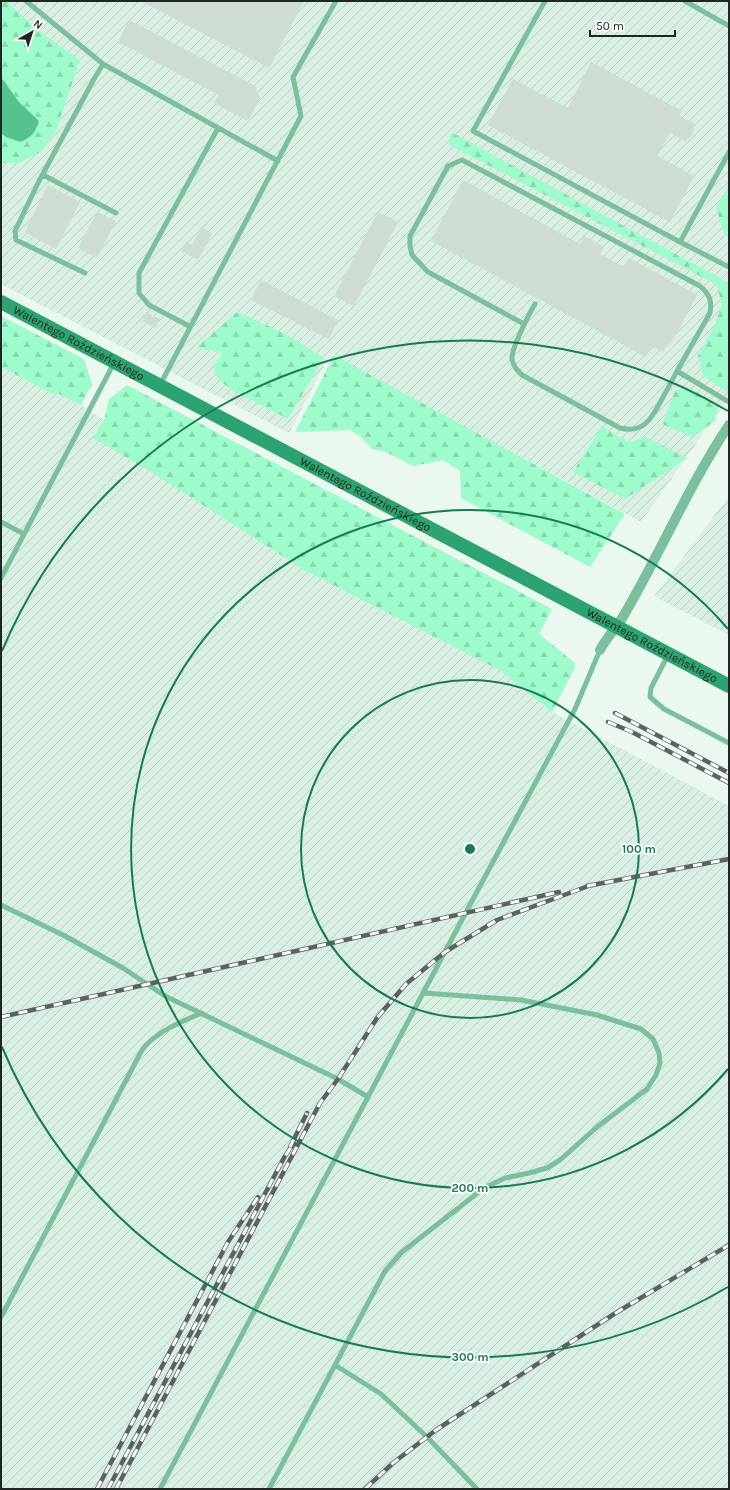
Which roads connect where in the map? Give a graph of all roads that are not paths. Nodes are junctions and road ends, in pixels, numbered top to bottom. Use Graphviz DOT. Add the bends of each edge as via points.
graph roads {
  1 [pos="26,1"];
  2 [pos="336,1"];
  3 [pos="545,1"];
  4 [pos="685,1"];
  5 [pos="729,26"];
  6 [pos="104,64"];
  7 [pos="218,128"];
  8 [pos="729,152"];
  9 [pos="278,161"];
  10 [pos="43,175"];
  11 [pos="116,213"];
  12 [pos="680,242"];
  13 [pos="729,267"];
  14 [pos="84,273"];
  15 [pos="1,302"];
  16 [pos="535,304"];
  17 [pos="524,324"];
  18 [pos="189,326"];
  19 [pos="114,362"];
  20 [pos="677,371"];
  21 [pos="159,386"];
  22 [pos="729,402"];
  23 [pos="729,425"];
  24 [pos="1,522"];
  25 [pos="24,534"];
  26 [pos="1,578"];
  27 [pos="616,627"];
  28 [pos="600,650"];
  29 [pos="668,654"];
  30 [pos="729,686"];
  31 [pos="729,743"];
  32 [pos="1,905"];
  33 [pos="424,993"];
  34 [pos="202,1013"];
  35 [pos="368,1097"];
  36 [pos="1,1317"];
  37 [pos="335,1365"];
  38 [pos="160,1489"];
  39 [pos="269,1489"];
  40 [pos="477,1489"];
  1 -- 6 [label="lane"];
  2 -- 9 [label="lane" via="293,77 301,116"];
  3 -- 12 [label="lane" via="473,131"];
  4 -- 5 [label="lane"];
  6 -- 7 [label="lane"];
  6 -- 10 [label="lane"];
  7 -- 9 [label="lane"];
  7 -- 18 [label="lane" via="138,274 139,292 149,305"];
  8 -- 12 [label="lane"];
  9 -- 18 [label="lane"];
  10 -- 11 [label="lane"];
  10 -- 14 [label="lane" via="14,231 16,240"];
  12 -- 13 [label="lane"];
  15 -- 19 [label="street, Walentego Roździeńskiego"];
  16 -- 17 [label="lane"];
  17 -- 20 [label="lane" via="512,358 516,369 522,375 620,428 639,428 653,417"];
  17 -- 20 [label="lane" via="428,272 412,255 410,236 448,166 462,160 700,286 708,294 710,313"];
  18 -- 21 [label="lane"];
  19 -- 21 [label="street, Walentego Roździeńskiego"];
  19 -- 25 [label="lane"];
  20 -- 22 [label="lane"];
  21 -- 27 [label="street, Walentego Roździeńskiego"];
  23 -- 27 [label="street" via="700,472"];
  24 -- 25 [label="lane"];
  25 -- 26 [label="lane"];
  27 -- 28 [label="street"];
  27 -- 29 [label="street, Walentego Roździeńskiego"];
  28 -- 33 [label="lane" via="575,710"];
  29 -- 30 [label="street, Walentego Roździeńskiego"];
  29 -- 31 [label="lane" via="651,688 650,697 664,709"];
  32 -- 34 [label="lane" via="65,936 123,968 165,996"];
  33 -- 35 [label="lane"];
  33 -- 37 [label="lane" via="521,1000 604,1017 641,1029 653,1039 660,1053 660,1063 648,1089 597,1127 560,1160 547,1168 505,1178 484,1188 402,1252 385,1271"];
  34 -- 35 [label="lane" via="338,1079"];
  34 -- 36 [label="lane" via="151,1040 142,1050"];
  35 -- 38 [label="lane"];
  37 -- 39 [label="lane"];
  37 -- 40 [label="lane" via="381,1394"];
}
